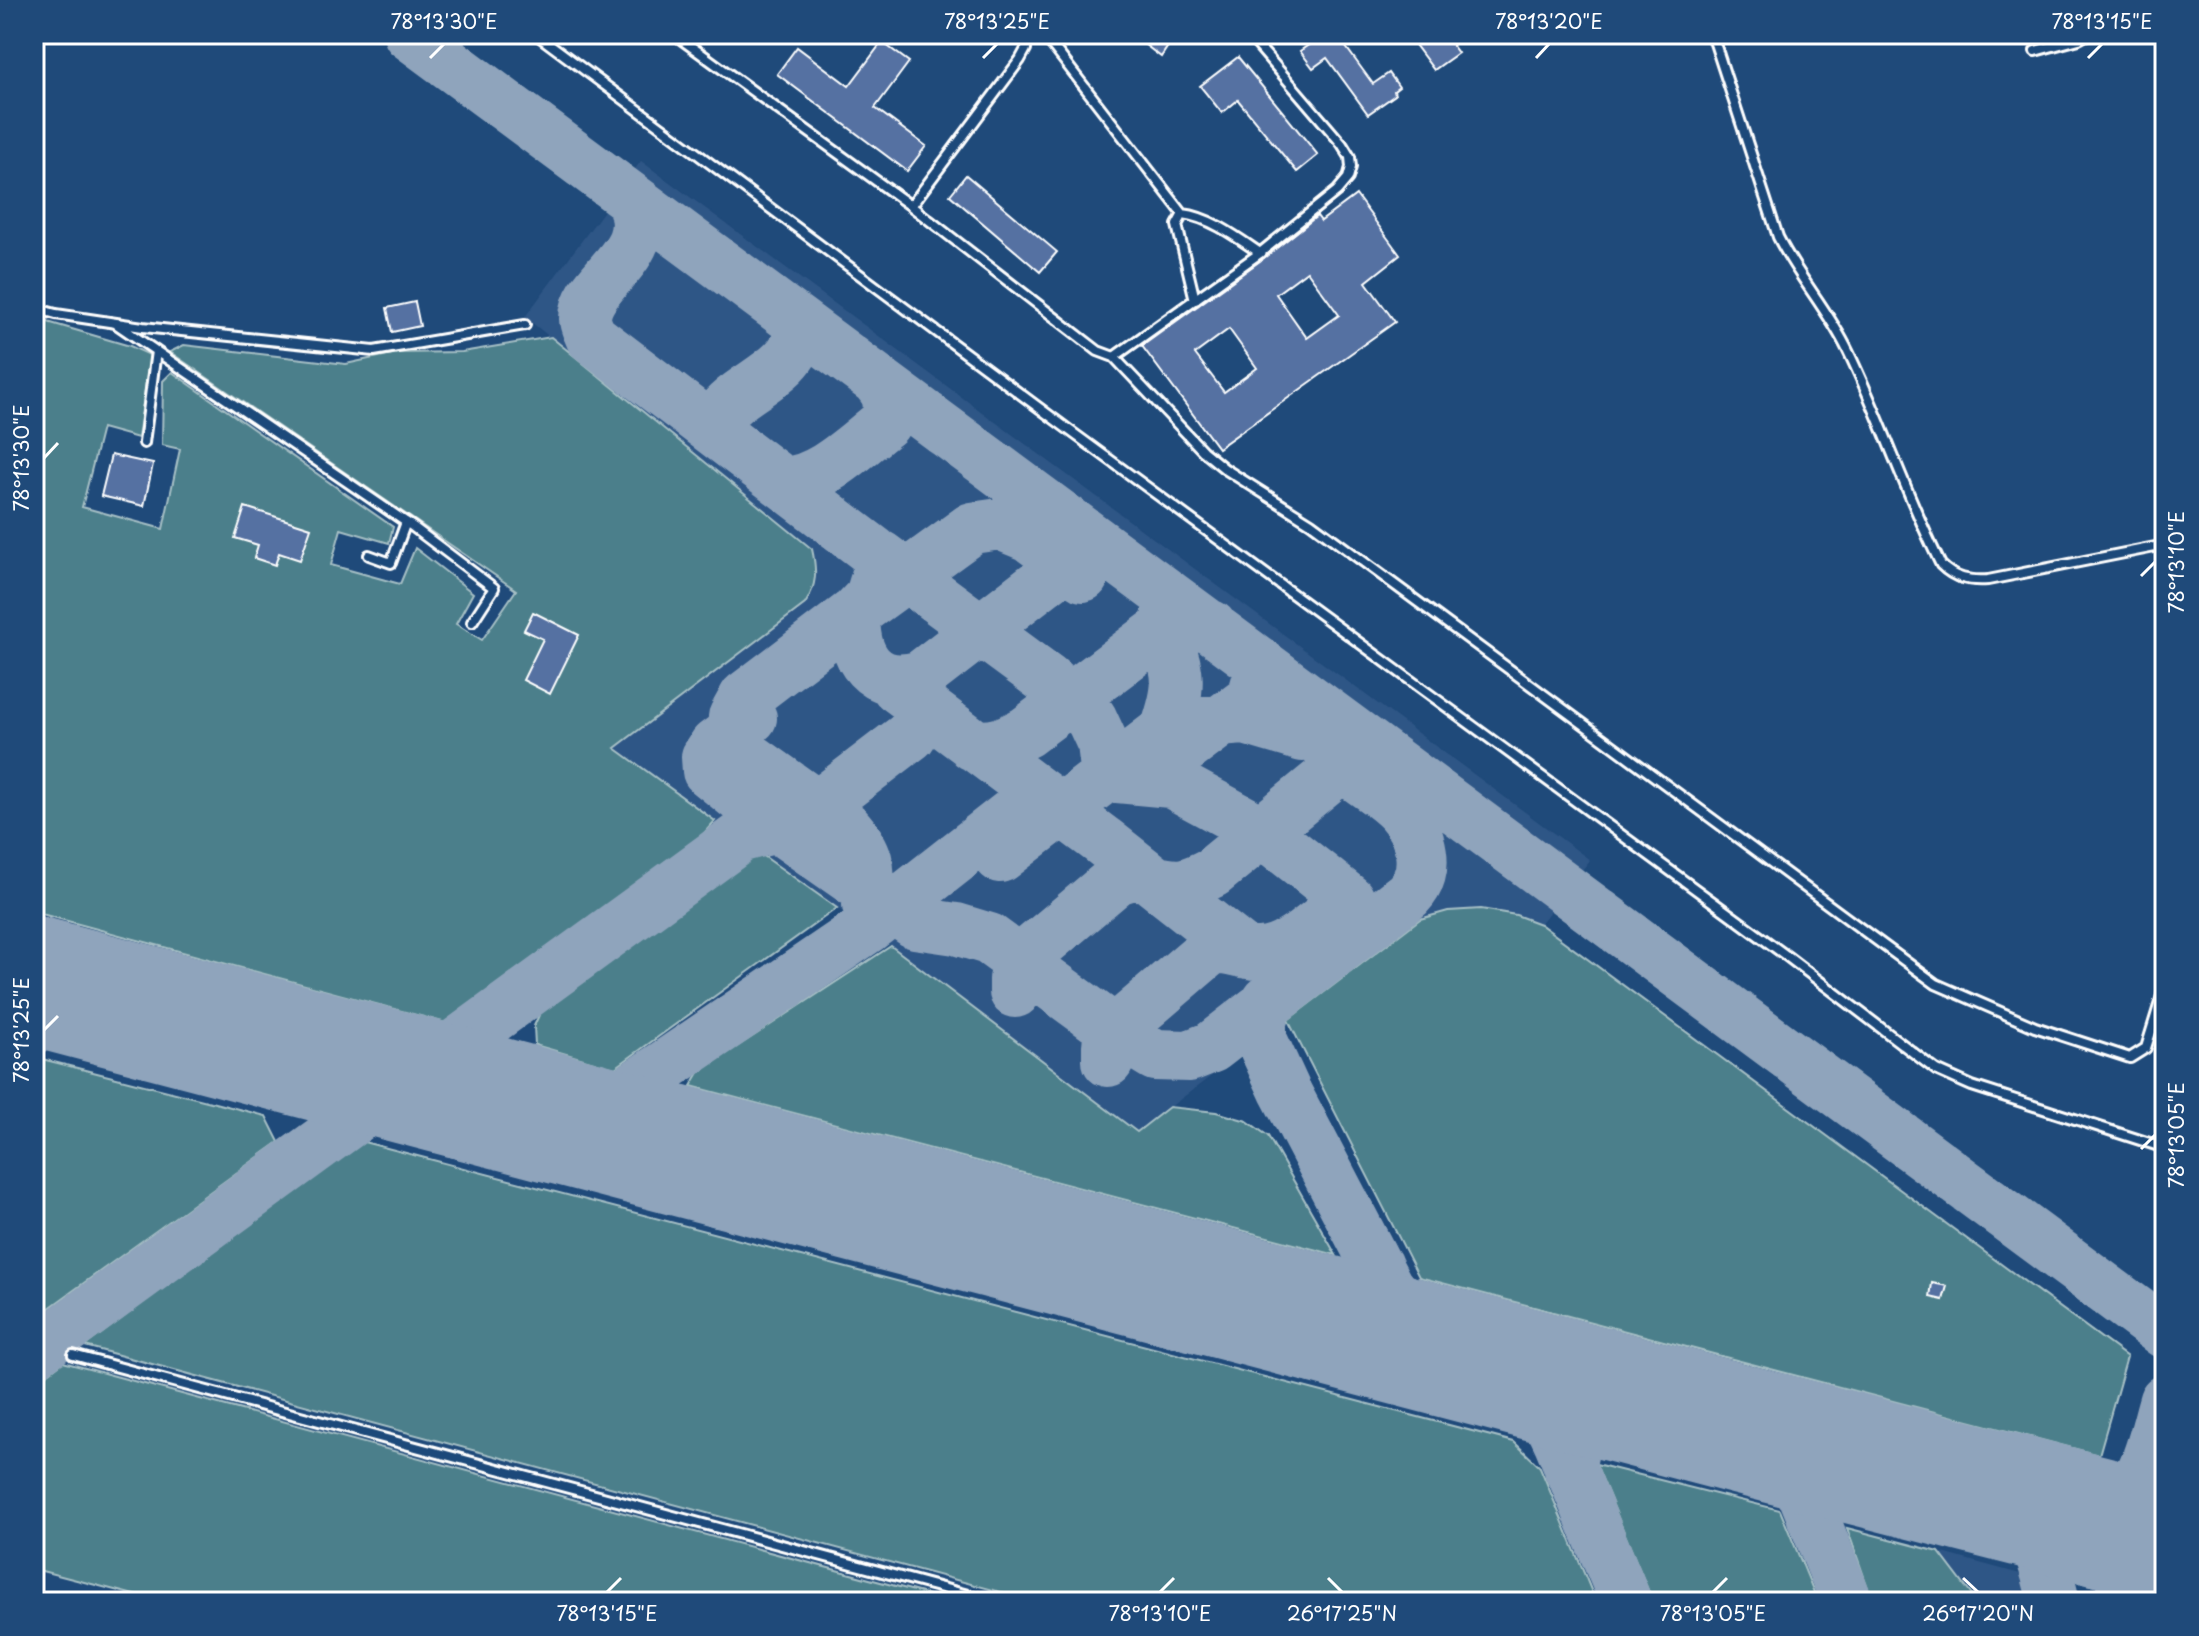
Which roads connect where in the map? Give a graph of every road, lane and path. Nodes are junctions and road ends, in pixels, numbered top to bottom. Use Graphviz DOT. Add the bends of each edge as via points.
graph roads {
  1 [pos="536,34"];
  2 [pos="674,34"];
  3 [pos="1027,34"];
  4 [pos="1039,34"];
  5 [pos="1248,34"];
  6 [pos="1712,34"];
  7 [pos="2088,34"];
  8 [pos="2035,51"];
  9 [pos="911,206"];
  10 [pos="1183,214"];
  11 [pos="1260,253"];
  12 [pos="1195,300"];
  13 [pos="34,308"];
  14 [pos="115,323"];
  15 [pos="525,325"];
  16 [pos="156,351"];
  17 [pos="1114,357"];
  18 [pos="144,443"];
  19 [pos="406,522"];
  20 [pos="2165,545"];
  21 [pos="369,555"];
  22 [pos="472,622"];
  23 [pos="2165,986"];
  24 [pos="2165,1148"];
  25 [pos="73,1355"];
  26 [pos="994,1602"];
  1 -- 24 [label="lane" via="1936,1070"];
  2 -- 9 [label="lane"];
  3 -- 9 [label="lane" via="1020,60"];
  4 -- 10 [label="lane"];
  5 -- 11 [label="lane" via="1342,144 1351,167 1337,191"];
  6 -- 20 [label="lane" via="1778,237 1848,350 1941,565 1961,579 1988,580"];
  7 -- 8 [label="lane"];
  9 -- 17 [label="lane" via="1098,351"];
  10 -- 11 [label="lane"];
  10 -- 12 [label="lane" via="1177,225"];
  11 -- 12 [label="lane"];
  12 -- 17 [label="lane"];
  13 -- 14 [label="lane"];
  14 -- 15 [label="lane" via="374,351"];
  14 -- 16 [label="lane"];
  16 -- 18 [label="lane"];
  16 -- 19 [label="lane"];
  17 -- 23 [label="lane" via="1225,469 1311,523 1936,984 2035,1027 2130,1058 2146,1048"];
  19 -- 21 [label="lane" via="391,563"];
  19 -- 22 [label="lane" via="494,588"];
  25 -- 26 [label="lane"];
}
